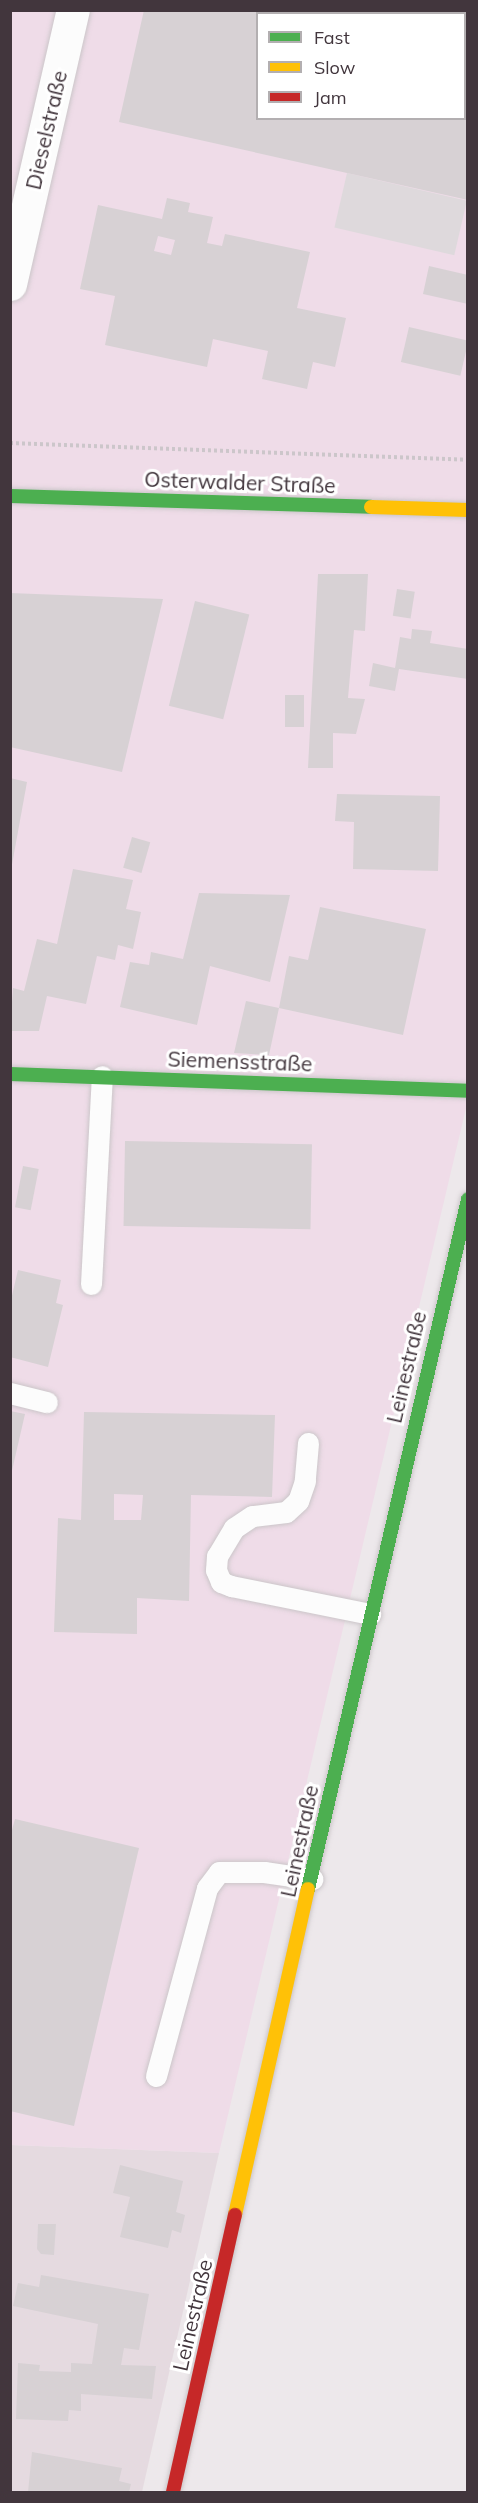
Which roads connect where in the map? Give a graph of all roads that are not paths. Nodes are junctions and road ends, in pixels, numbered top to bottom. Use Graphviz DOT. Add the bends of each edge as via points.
graph roads {
  1 [pos="73,10"];
  2 [pos="15,246"];
  3 [pos="10,284"];
  4 [pos="10,496"];
  5 [pos="468,510"];
  6 [pos="10,1074"];
  7 [pos="102,1076"];
  8 [pos="468,1091"];
  9 [pos="468,1199"];
  10 [pos="91,1284"];
  11 [pos="10,1393"];
  12 [pos="47,1402"];
  13 [pos="308,1443"];
  14 [pos="370,1614"];
  15 [pos="312,1879"];
  16 [pos="156,2076"];
  17 [pos="173,2493"];
  1 -- 2 [label="street, Dieselstraße"];
  2 -- 3 [label="street, Dieselstraße"];
  4 -- 5 [label="street, Osterwalder Straße"];
  6 -- 7 [label="street, Siemensstraße"];
  7 -- 8 [label="street, Siemensstraße"];
  7 -- 10 [label="lane"];
  9 -- 14 [label="street, Leinestraße"];
  11 -- 12 [label="lane"];
  13 -- 14 [label="lane" via="305,1481 298,1502 286,1512 252,1516 234,1527 217,1556 216,1570 221,1582 231,1586"];
  14 -- 15 [label="street, Leinestraße"];
  15 -- 16 [label="lane" via="264,1872 219,1872 207,1888"];
  15 -- 17 [label="street, Leinestraße"];
}
